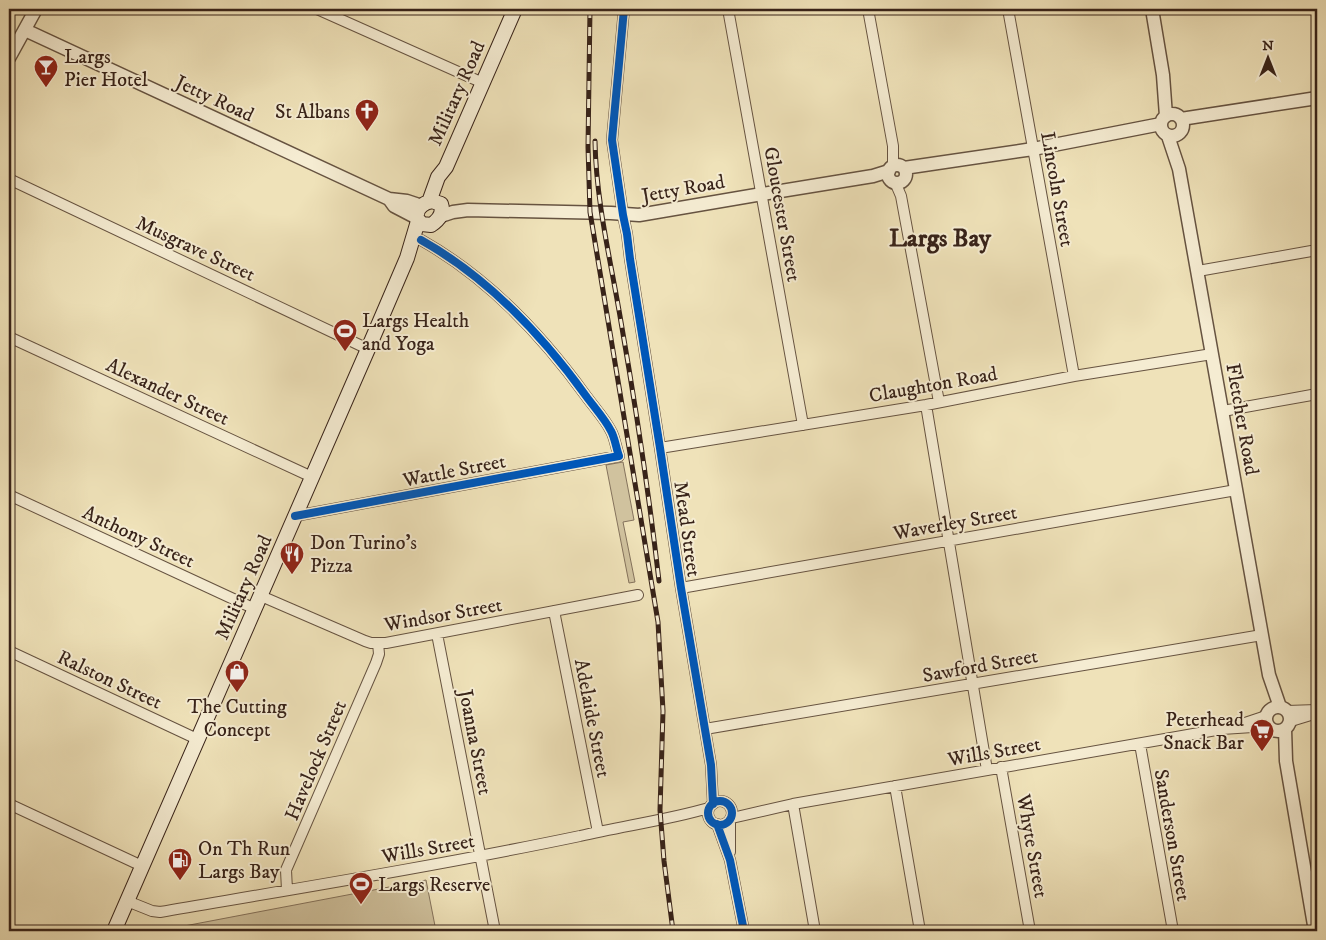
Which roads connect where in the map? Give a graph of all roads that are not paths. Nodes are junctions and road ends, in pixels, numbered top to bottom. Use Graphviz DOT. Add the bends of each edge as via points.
graph roads {
  1 [pos="36,9"];
  2 [pos="317,9"];
  3 [pos="515,9"];
  4 [pos="624,9"];
  5 [pos="728,9"];
  6 [pos="868,9"];
  7 [pos="1008,9"];
  8 [pos="1152,9"];
  9 [pos="25,30"];
  10 [pos="9,58"];
  11 [pos="483,83"];
  12 [pos="1317,98"];
  13 [pos="1172,126"];
  14 [pos="1033,148"];
  15 [pos="898,174"];
  16 [pos="9,179"];
  17 [pos="762,194"];
  18 [pos="430,212"];
  19 [pos="623,214"];
  20 [pos="421,240"];
  21 [pos="1317,250"];
  22 [pos="407,258"];
  23 [pos="1198,271"];
  24 [pos="9,337"];
  25 [pos="368,349"];
  26 [pos="1212,354"];
  27 [pos="1074,376"];
  28 [pos="1317,394"];
  29 [pos="939,402"];
  30 [pos="926,405"];
  31 [pos="1223,411"];
  32 [pos="803,425"];
  33 [pos="660,448"];
  34 [pos="312,477"];
  35 [pos="1236,490"];
  36 [pos="9,495"];
  37 [pos="295,516"];
  38 [pos="949,541"];
  39 [pos="681,588"];
  40 [pos="638,595"];
  41 [pos="261,596"];
  42 [pos="255,609"];
  43 [pos="554,611"];
  44 [pos="438,634"];
  45 [pos="1262,635"];
  46 [pos="378,643"];
  47 [pos="9,651"];
  48 [pos="973,684"];
  49 [pos="1317,711"];
  50 [pos="1278,719"];
  51 [pos="705,729"];
  52 [pos="198,739"];
  53 [pos="1140,744"];
  54 [pos="1001,768"];
  55 [pos="987,770"];
  56 [pos="895,786"];
  57 [pos="9,804"];
  58 [pos="793,804"];
  59 [pos="723,810"];
  60 [pos="677,817"];
  61 [pos="713,822"];
  62 [pos="598,832"];
  63 [pos="481,857"];
  64 [pos="730,860"];
  65 [pos="142,866"];
  66 [pos="286,890"];
  67 [pos="1313,898"];
  68 [pos="127,901"];
  69 [pos="114,931"];
  70 [pos="124,931"];
  71 [pos="495,931"];
  72 [pos="744,931"];
  73 [pos="815,931"];
  74 [pos="920,931"];
  75 [pos="1030,931"];
  76 [pos="1172,931"];
  77 [pos="1315,931"];
  1 -- 9 [label="street"];
  2 -- 11 [label="street"];
  3 -- 11 [label="main road, Military Road"];
  4 -- 19 [label="street, Mead Street" via="612,140"];
  5 -- 17 [label="street, Gloucester Street"];
  6 -- 15 [label="street"];
  7 -- 14 [label="street, Lincoln Street"];
  8 -- 13 [label="street, Fletcher Road"];
  9 -- 10 [label="street"];
  9 -- 18 [label="street, Jetty Road" via="389,199 394,206"];
  11 -- 18 [label="main road, Military Road"];
  12 -- 13 [label="street"];
  13 -- 14 [label="street" via="1124,131"];
  13 -- 23 [label="street, Fletcher Road"];
  14 -- 15 [label="street"];
  14 -- 27 [label="street, Lincoln Street"];
  15 -- 17 [label="street, Jetty Road"];
  15 -- 29 [label="street"];
  16 -- 25 [label="street, Musgrave Street"];
  17 -- 19 [label="street, Jetty Road" via="654,214"];
  17 -- 32 [label="street, Gloucester Street"];
  18 -- 19 [label="street, Jetty Road"];
  18 -- 20 [label="main road, Military Road"];
  18 -- 22 [label="main road, Military Road"];
  19 -- 33 [label="street, Mead Street" via="622,234 630,259"];
  20 -- 22 [label="main road, Military Road"];
  20 -- 37 [label="street, Wattle Street" via="482,283 530,327 611,430 619,456"];
  21 -- 23 [label="street"];
  22 -- 25 [label="main road, Military Road"];
  23 -- 26 [label="street, Fletcher Road"];
  24 -- 34 [label="street, Alexander Street"];
  25 -- 34 [label="main road, Military Road"];
  26 -- 27 [label="street, Claughton Road"];
  26 -- 31 [label="street, Fletcher Road"];
  27 -- 29 [label="street, Claughton Road"];
  28 -- 31 [label="street"];
  29 -- 30 [label="street, Claughton Road"];
  30 -- 32 [label="street, Claughton Road"];
  30 -- 38 [label="street"];
  31 -- 35 [label="street, Fletcher Road"];
  32 -- 33 [label="street, Claughton Road"];
  33 -- 39 [label="street, Mead Street"];
  34 -- 37 [label="main road, Military Road"];
  35 -- 38 [label="street, Waverley Street"];
  35 -- 45 [label="street, Fletcher Road"];
  36 -- 42 [label="street, Anthony Street"];
  37 -- 41 [label="main road, Military Road"];
  38 -- 39 [label="street, Waverley Street"];
  38 -- 48 [label="street"];
  39 -- 51 [label="street, Mead Street"];
  40 -- 43 [label="street, Windsor Street"];
  41 -- 42 [label="main road, Military Road"];
  41 -- 46 [label="street, Windsor Street" via="365,641"];
  42 -- 52 [label="main road, Military Road"];
  43 -- 44 [label="street, Windsor Street"];
  43 -- 62 [label="street, Adelaide Street"];
  44 -- 46 [label="street, Windsor Street"];
  44 -- 63 [label="street, Joanna Street"];
  45 -- 48 [label="street, Sawford Street"];
  45 -- 50 [label="street, Fletcher Road"];
  46 -- 66 [label="street, Havelock Street" via="376,663 286,870"];
  47 -- 52 [label="street, Ralston Street"];
  48 -- 51 [label="street, Sawford Street"];
  48 -- 55 [label="street"];
  49 -- 50 [label="street, Wills Street"];
  50 -- 53 [label="street, Wills Street"];
  50 -- 67 [label="street, Fletcher Road"];
  51 -- 59 [label="street, Mead Street"];
  52 -- 65 [label="main road, Military Road"];
  53 -- 54 [label="street, Wills Street"];
  53 -- 76 [label="street, Sanderson Street"];
  54 -- 55 [label="street, Wills Street"];
  54 -- 75 [label="street, Whyte Street"];
  55 -- 56 [label="street, Wills Street"];
  56 -- 58 [label="street, Wills Street"];
  56 -- 74 [label="street"];
  57 -- 65 [label="street"];
  58 -- 59 [label="street, Wills Street"];
  58 -- 73 [label="street"];
  59 -- 60 [label="street, Wills Street"];
  59 -- 61 [label="street, Mead Street" via="708,816"];
  59 -- 61 [label="street, Wills Street" via="723,825"];
  59 -- 64 [label="street, Mead Street"];
  60 -- 61 [label="street, Wills Street"];
  60 -- 62 [label="street, Wills Street"];
  61 -- 64 [label="street, Mead Street"];
  62 -- 63 [label="street, Wills Street"];
  63 -- 66 [label="street, Wills Street"];
  63 -- 71 [label="street, Joanna Street"];
  64 -- 72 [label="street, Mead Street"];
  65 -- 68 [label="main road, Military Road"];
  66 -- 68 [label="street, Wills Street" via="160,912 152,912"];
  67 -- 77 [label="street, Fletcher Road"];
  68 -- 69 [label="main road, Military Road"];
  68 -- 70 [label="main road"];
}
